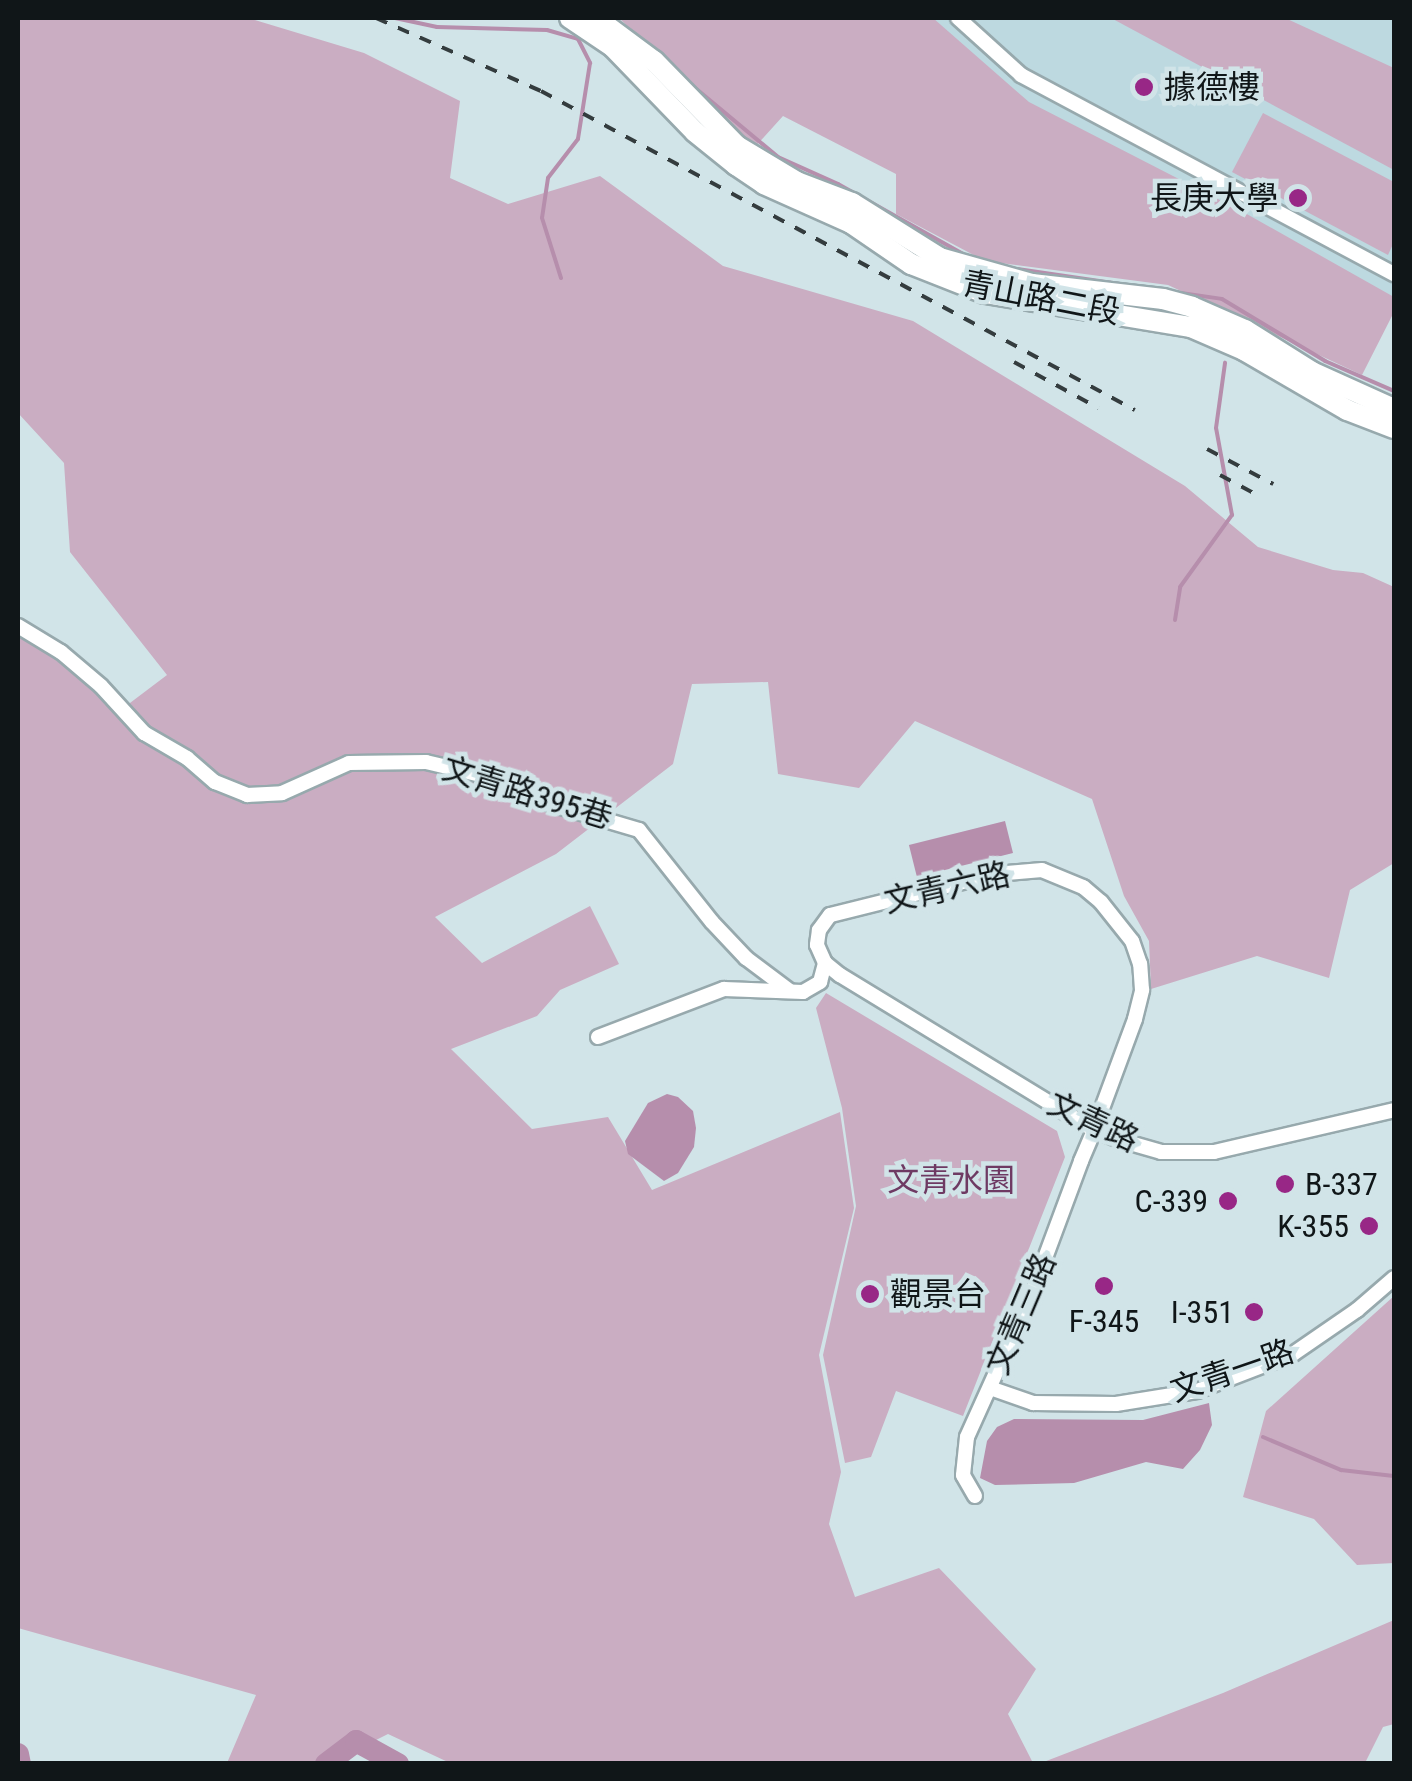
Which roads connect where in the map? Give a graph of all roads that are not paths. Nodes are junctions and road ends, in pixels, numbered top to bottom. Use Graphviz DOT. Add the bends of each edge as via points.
graph roads {
  1 [pos="570,18"];
  2 [pos="596,18"];
  3 [pos="958,18"];
  4 [pos="1394,274"];
  5 [pos="1394,409"];
  6 [pos="1394,428"];
  7 [pos="18,626"];
  8 [pos="825,963"];
  9 [pos="790,991"];
  10 [pos="598,1037"];
  11 [pos="1394,1110"];
  12 [pos="1094,1130"];
  13 [pos="1394,1278"];
  14 [pos="990,1388"];
  15 [pos="975,1496"];
  1 -- 6 [label="street, 青山路二段" via="613,48 736,165 911,264 984,293 1191,327 1346,410"];
  2 -- 5 [label="street, 青山路二段" via="654,62 737,146 940,258 1032,284 1192,308"];
  3 -- 4 [label="street" via="1021,75"];
  7 -- 9 [label="street, 文青路395巷" via="101,686 144,733 246,795 282,793 349,764 426,762 639,830 735,946"];
  8 -- 9 [label="street" via="820,982"];
  8 -- 12 [label="street, 文青路"];
  8 -- 12 [label="street, 文青六路" via="818,930 830,915 1018,870 1042,870 1084,886 1132,941 1142,990"];
  9 -- 10 [label="street" via="724,990"];
  11 -- 12 [label="street, 文青路" via="1214,1152 1162,1152"];
  12 -- 14 [label="street, 文青三路"];
  13 -- 14 [label="street, 文青一路" via="1293,1354 1196,1391 1116,1404 1033,1403"];
  14 -- 15 [label="street, 文青三路" via="962,1463"];
}
